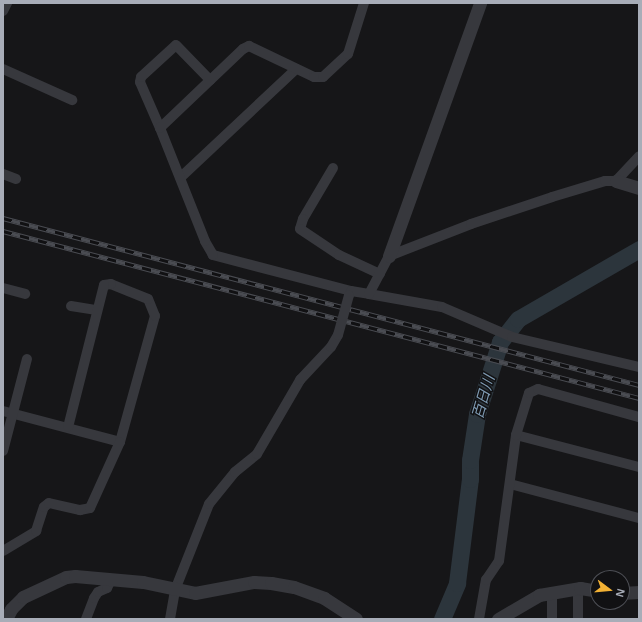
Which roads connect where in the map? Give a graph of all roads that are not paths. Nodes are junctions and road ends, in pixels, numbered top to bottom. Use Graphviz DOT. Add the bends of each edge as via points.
graph roads {
  1 [pos="7,3"];
  2 [pos="364,3"];
  3 [pos="480,3"];
  4 [pos="3,11"];
  5 [pos="3,69"];
  6 [pos="296,69"];
  7 [pos="210,80"];
  8 [pos="72,100"];
  9 [pos="160,128"];
  10 [pos="639,156"];
  11 [pos="333,168"];
  12 [pos="3,174"];
  13 [pos="181,177"];
  14 [pos="16,179"];
  15 [pos="616,180"];
  16 [pos="639,188"];
  17 [pos="389,256"];
  18 [pos="380,274"];
  19 [pos="3,288"];
  20 [pos="350,293"];
  21 [pos="25,294"];
  22 [pos="369,294"];
  23 [pos="71,306"];
  24 [pos="97,310"];
  25 [pos="27,359"];
  26 [pos="639,367"];
  27 [pos="8,412"];
  28 [pos="639,417"];
  29 [pos="68,427"];
  30 [pos="516,435"];
  31 [pos="120,442"];
  32 [pos="3,452"];
  33 [pos="639,467"];
  34 [pos="510,484"];
  35 [pos="639,518"];
  36 [pos="3,551"];
  37 [pos="111,580"];
  38 [pos="578,588"];
  39 [pos="175,590"];
  40 [pos="590,590"];
  41 [pos="552,592"];
  42 [pos="6,619"];
  43 [pos="86,619"];
  44 [pos="170,619"];
  45 [pos="356,619"];
  46 [pos="479,619"];
  47 [pos="498,619"];
  48 [pos="552,619"];
  49 [pos="578,619"];
  1 -- 4 [label="street"];
  2 -- 6 [label="street" via="351,46 343,60 323,77 314,77"];
  3 -- 17 [label="street"];
  5 -- 8 [label="street"];
  6 -- 7 [label="street" via="250,46 243,49"];
  6 -- 13 [label="street"];
  7 -- 9 [label="street"];
  7 -- 9 [label="street" via="176,45 141,76 140,82"];
  9 -- 13 [label="street"];
  10 -- 15 [label="street"];
  11 -- 18 [label="street" via="300,229 339,255"];
  12 -- 14 [label="street"];
  13 -- 20 [label="street" via="213,256"];
  15 -- 16 [label="street"];
  15 -- 17 [label="street" via="537,202"];
  17 -- 18 [label="street"];
  18 -- 22 [label="street"];
  19 -- 21 [label="street"];
  20 -- 22 [label="street"];
  20 -- 39 [label="street, bridge" via="338,335 331,347 300,380 257,454 235,472 209,504"];
  22 -- 26 [label="street" via="442,307 512,336"];
  23 -- 24 [label="street"];
  24 -- 29 [label="street"];
  24 -- 31 [label="street" via="104,285 107,283 148,299 155,316"];
  25 -- 27 [label="street"];
  27 -- 29 [label="street"];
  27 -- 32 [label="street"];
  28 -- 30 [label="street" via="538,389 529,393 526,399"];
  29 -- 31 [label="street"];
  30 -- 33 [label="street"];
  30 -- 34 [label="street"];
  31 -- 36 [label="street" via="90,508 80,510 49,503 44,507 36,531"];
  34 -- 35 [label="street"];
  34 -- 46 [label="street" via="499,561 486,580"];
  37 -- 39 [label="street" via="143,582"];
  37 -- 42 [label="street" via="66,577 23,597 11,609"];
  37 -- 43 [label="street" via="94,598"];
  38 -- 40 [label="street"];
  38 -- 41 [label="street"];
  38 -- 49 [label="street"];
  39 -- 44 [label="street"];
  39 -- 45 [label="street" via="195,593 254,582 271,583 318,596"];
  41 -- 47 [label="street" via="539,595"];
  41 -- 48 [label="street"];
}
